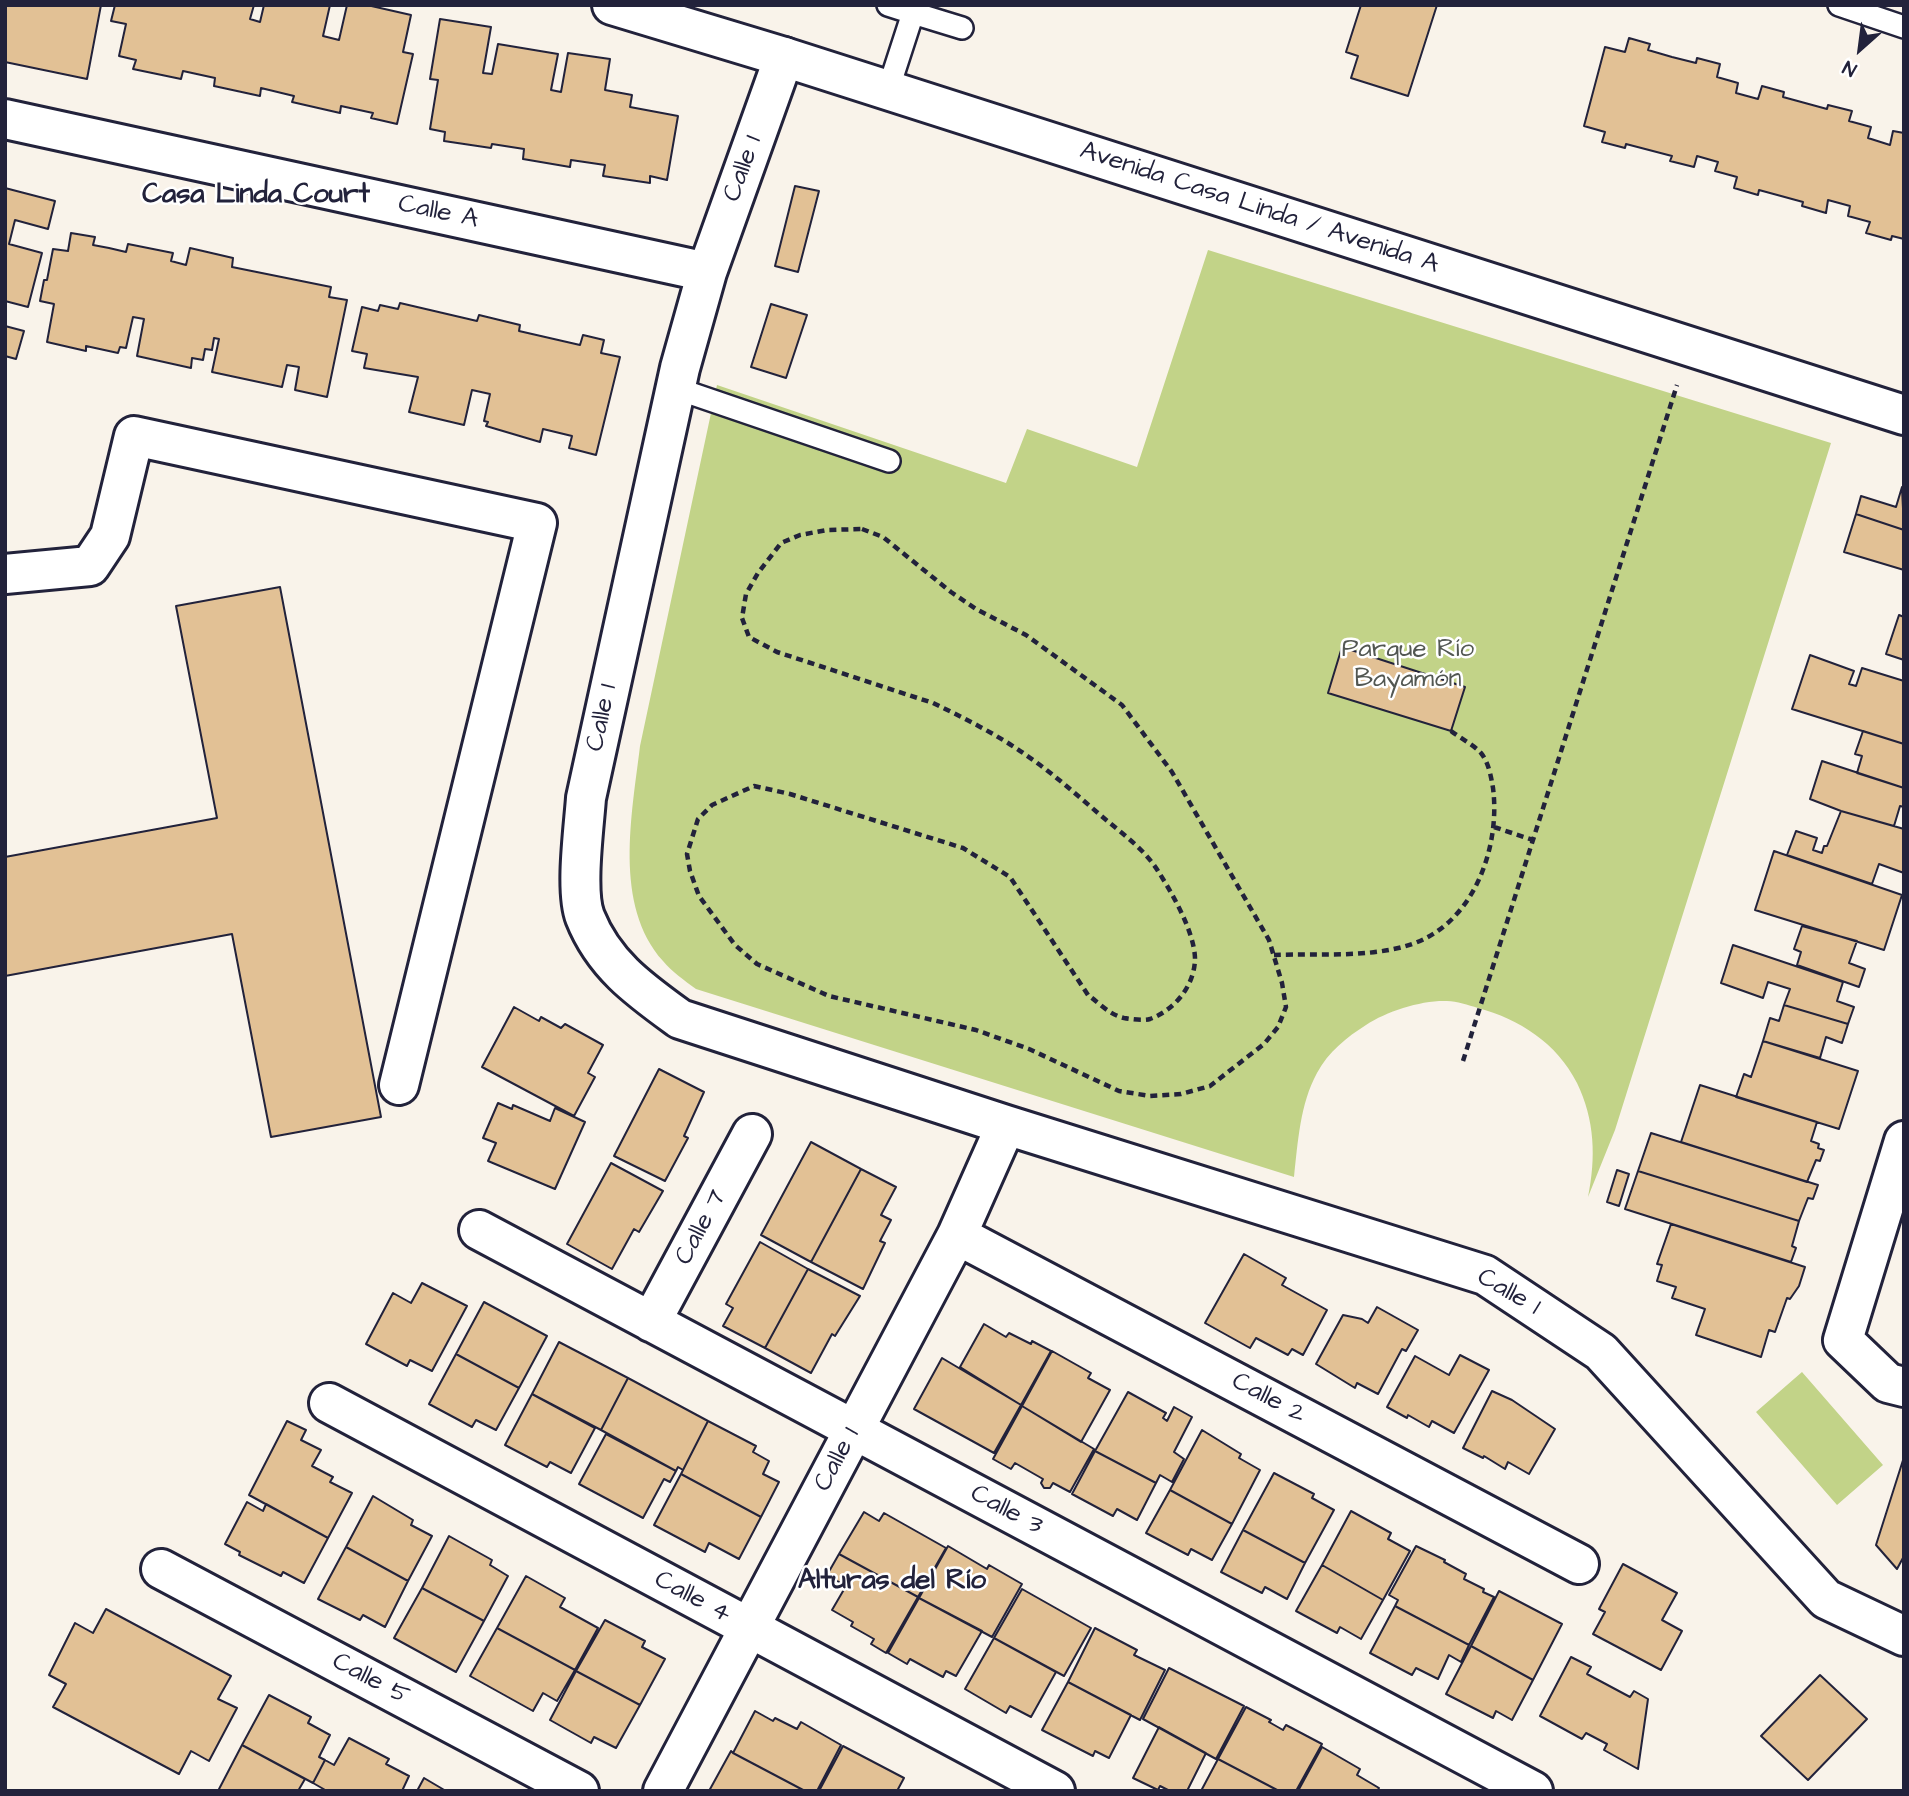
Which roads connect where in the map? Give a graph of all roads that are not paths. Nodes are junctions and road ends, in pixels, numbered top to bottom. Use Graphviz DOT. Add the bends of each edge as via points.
graph roads {
  1 [pos="612,5"];
  2 [pos="888,5"];
  3 [pos="1839,5"];
  4 [pos="913,13"];
  5 [pos="1904,27"];
  6 [pos="962,28"];
  7 [pos="784,57"];
  8 [pos="888,90"];
  9 [pos="5,118"];
  10 [pos="706,272"];
  11 [pos="675,388"];
  12 [pos="1904,415"];
  13 [pos="889,461"];
  14 [pos="5,574"];
  15 [pos="399,1085"];
  16 [pos="1006,1125"];
  17 [pos="752,1134"];
  18 [pos="1904,1141"];
  19 [pos="480,1230"];
  20 [pos="957,1235"];
  21 [pos="651,1322"];
  22 [pos="1904,1387"];
  23 [pos="329,1403"];
  24 [pos="853,1430"];
  25 [pos="1579,1564"];
  26 [pos="161,1569"];
  27 [pos="749,1629"];
  28 [pos="1904,1636"];
  29 [pos="579,1791"];
  30 [pos="663,1791"];
  31 [pos="1055,1791"];
  32 [pos="1533,1791"];
  1 -- 7 [label="street, Avenida Casa Linda / Avenida A"];
  2 -- 4 [label="lane"];
  3 -- 5 [label="lane"];
  4 -- 6 [label="lane"];
  4 -- 8 [label="lane"];
  7 -- 8 [label="street, Avenida Casa Linda / Avenida A"];
  7 -- 10 [label="street, Calle 1"];
  8 -- 12 [label="street, Avenida Casa Linda / Avenida A"];
  9 -- 10 [label="street, Calle A"];
  10 -- 11 [label="street, Calle 1"];
  11 -- 13 [label="lane"];
  11 -- 16 [label="street, Calle 1" via="586,798 581,870 584,915 610,962 680,1019"];
  14 -- 15 [label="street" via="90,566 110,536 134,436 537,523"];
  16 -- 20 [label="street, Calle 1"];
  16 -- 28 [label="street, Calle 1" via="1485,1275 1601,1352 1826,1600"];
  17 -- 21 [label="street, Calle 7"];
  18 -- 22 [label="street" via="1843,1340 1888,1383"];
  19 -- 21 [label="street, Calle 3"];
  20 -- 24 [label="street, Calle 1"];
  20 -- 25 [label="street, Calle 2"];
  21 -- 24 [label="street, Calle 3"];
  23 -- 27 [label="street, Calle 4"];
  24 -- 27 [label="street, Calle 1"];
  24 -- 32 [label="street, Calle 3"];
  26 -- 29 [label="street, Calle 5"];
  27 -- 30 [label="street, Calle 1"];
  27 -- 31 [label="street, Calle 4"];
}
